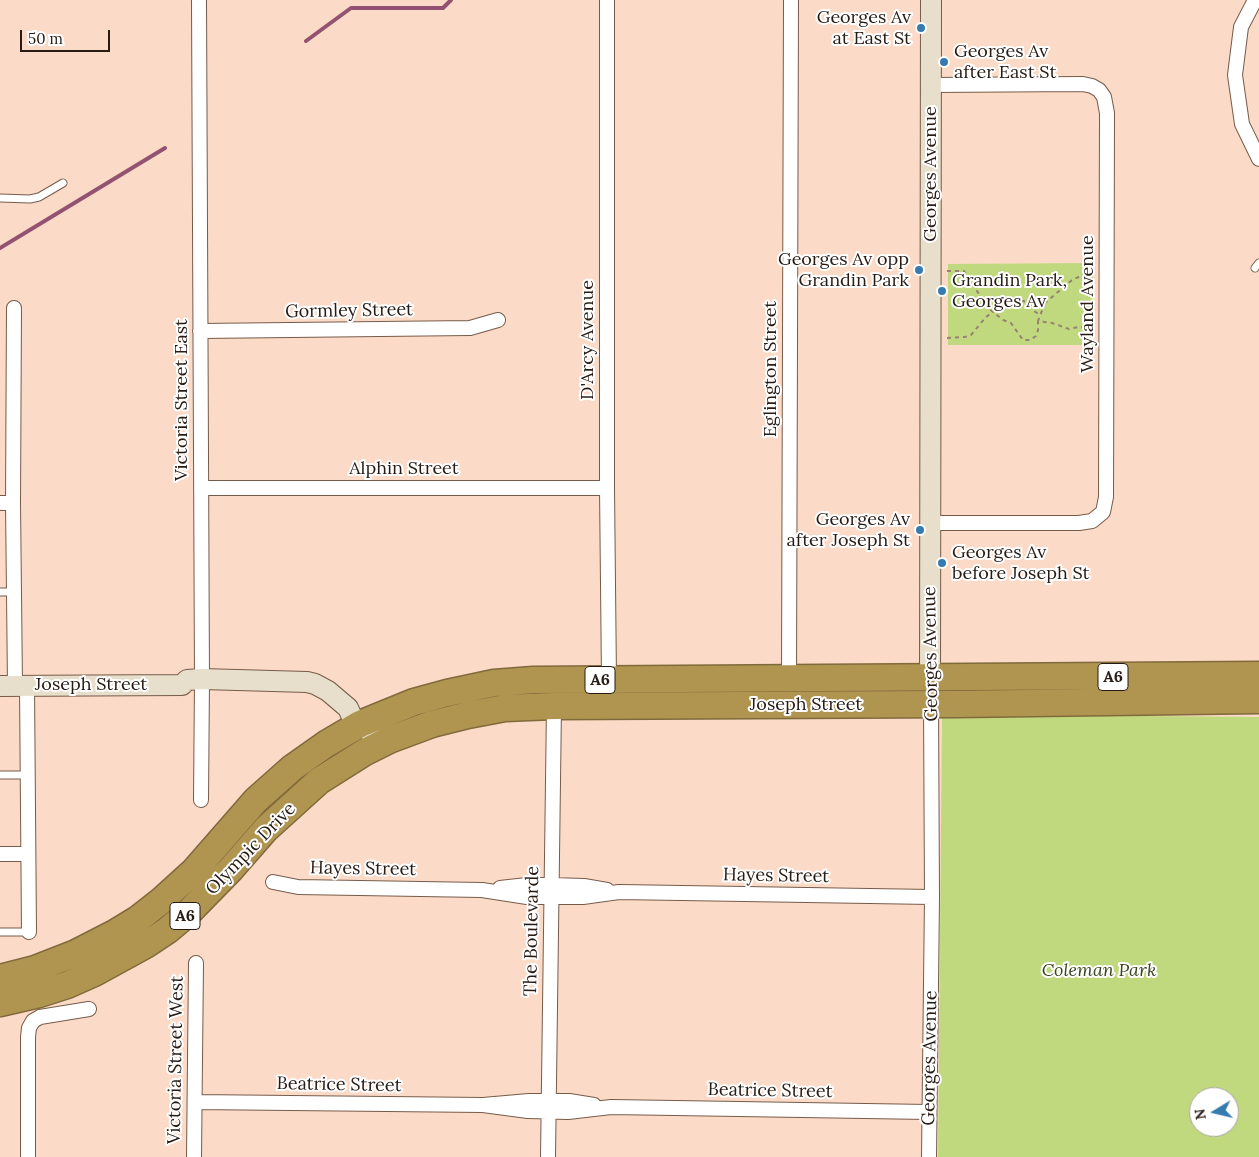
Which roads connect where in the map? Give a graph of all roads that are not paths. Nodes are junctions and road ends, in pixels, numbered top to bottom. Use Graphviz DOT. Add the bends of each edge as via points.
graph roads {
  1 [pos="199,0"];
  2 [pos="608,0"];
  3 [pos="791,0"];
  4 [pos="931,0"];
  5 [pos="1255,0"];
  6 [pos="931,85"];
  7 [pos="1259,159"];
  8 [pos="63,183"];
  9 [pos="0,198"];
  10 [pos="14,308"];
  11 [pos="498,320"];
  12 [pos="200,331"];
  13 [pos="201,488"];
  14 [pos="607,488"];
  15 [pos="6,503"];
  16 [pos="930,523"];
  17 [pos="7,592"];
  18 [pos="1259,675"];
  19 [pos="930,678"];
  20 [pos="789,679"];
  21 [pos="610,680"];
  22 [pos="202,685"];
  23 [pos="14,686"];
  24 [pos="1259,700"];
  25 [pos="931,704"];
  26 [pos="554,706"];
  27 [pos="356,721"];
  28 [pos="420,728"];
  29 [pos="0,775"];
  30 [pos="28,775"];
  31 [pos="201,800"];
  32 [pos="0,854"];
  33 [pos="28,854"];
  34 [pos="273,882"];
  35 [pos="551,891"];
  36 [pos="932,897"];
  37 [pos="0,932"];
  38 [pos="28,932"];
  39 [pos="196,963"];
  40 [pos="0,978"];
  41 [pos="0,1004"];
  42 [pos="89,1009"];
  43 [pos="195,1102"];
  44 [pos="549,1106"];
  45 [pos="929,1112"];
  46 [pos="28,1157"];
  47 [pos="194,1157"];
  48 [pos="548,1157"];
  49 [pos="929,1157"];
  1 -- 12 [label="street, Victoria Street East"];
  2 -- 14 [label="street, D'Arcy Avenue"];
  3 -- 20 [label="street, Eglington Street"];
  4 -- 6 [label="main road, Georges Avenue"];
  5 -- 7 [label="street" via="1241,27 1235,75 1242,124"];
  6 -- 16 [label="main road, Georges Avenue"];
  6 -- 16 [label="street, Wayland Avenue" via="1092,86 1104,97 1107,113 1103,512 1092,521 1079,523"];
  8 -- 9 [label="lane" via="30,199"];
  10 -- 15 [label="street"];
  11 -- 12 [label="street, Gormley Street" via="470,328"];
  12 -- 13 [label="street, Victoria Street East"];
  13 -- 14 [label="street, Alphin Street"];
  13 -- 22 [label="street, Victoria Street East"];
  14 -- 21 [label="street, D'Arcy Avenue"];
  15 -- 17 [label="street"];
  16 -- 19 [label="main road, Georges Avenue"];
  17 -- 23 [label="street"];
  18 -- 19 [label="highway, Joseph Street / A6"];
  19 -- 20 [label="highway, Joseph Street / A6"];
  19 -- 25 [label="highway, Georges Avenue"];
  20 -- 21 [label="highway, Joseph Street / A6"];
  21 -- 27 [label="highway, Joseph Street / A6" via="533,680 484,685 430,697"];
  22 -- 23 [label="main road, Joseph Street" via="187,680 182,685"];
  22 -- 27 [label="main road, Joseph Street" via="307,682 328,691 348,708"];
  22 -- 31 [label="street, Victoria Street East"];
  23 -- 30 [label="street"];
  24 -- 25 [label="highway, Joseph Street / A6"];
  25 -- 26 [label="highway, Joseph Street / A6"];
  25 -- 36 [label="street, Georges Avenue"];
  26 -- 28 [label="highway, Joseph Street / A6" via="505,708"];
  26 -- 35 [label="street, The Boulevarde"];
  27 -- 28 [label="main road, Joseph Street" via="370,732 404,723"];
  27 -- 40 [label="highway, Olympic Drive / A6" via="268,789 194,871 138,919 70,956"];
  28 -- 41 [label="highway, Olympic Drive / A6" via="377,746 319,782 266,829 187,914 147,944 67,985"];
  29 -- 30 [label="lane"];
  30 -- 33 [label="street"];
  32 -- 33 [label="street"];
  33 -- 38 [label="street"];
  34 -- 35 [label="street, Hayes Street" via="298,887 482,890 527,897"];
  35 -- 36 [label="street, Hayes Street" via="583,898 619,892"];
  35 -- 44 [label="street, The Boulevarde"];
  36 -- 45 [label="street, Georges Avenue"];
  37 -- 38 [label="lane"];
  39 -- 43 [label="street, Victoria Street West"];
  42 -- 46 [label="street" via="40,1017 29,1028"];
  43 -- 44 [label="street, Beatrice Street" via="483,1105 528,1111"];
  43 -- 47 [label="street, Victoria Street West"];
  44 -- 45 [label="street, Beatrice Street" via="568,1112 611,1107"];
  44 -- 48 [label="street, The Boulevarde"];
  45 -- 49 [label="street, Georges Avenue"];
}
